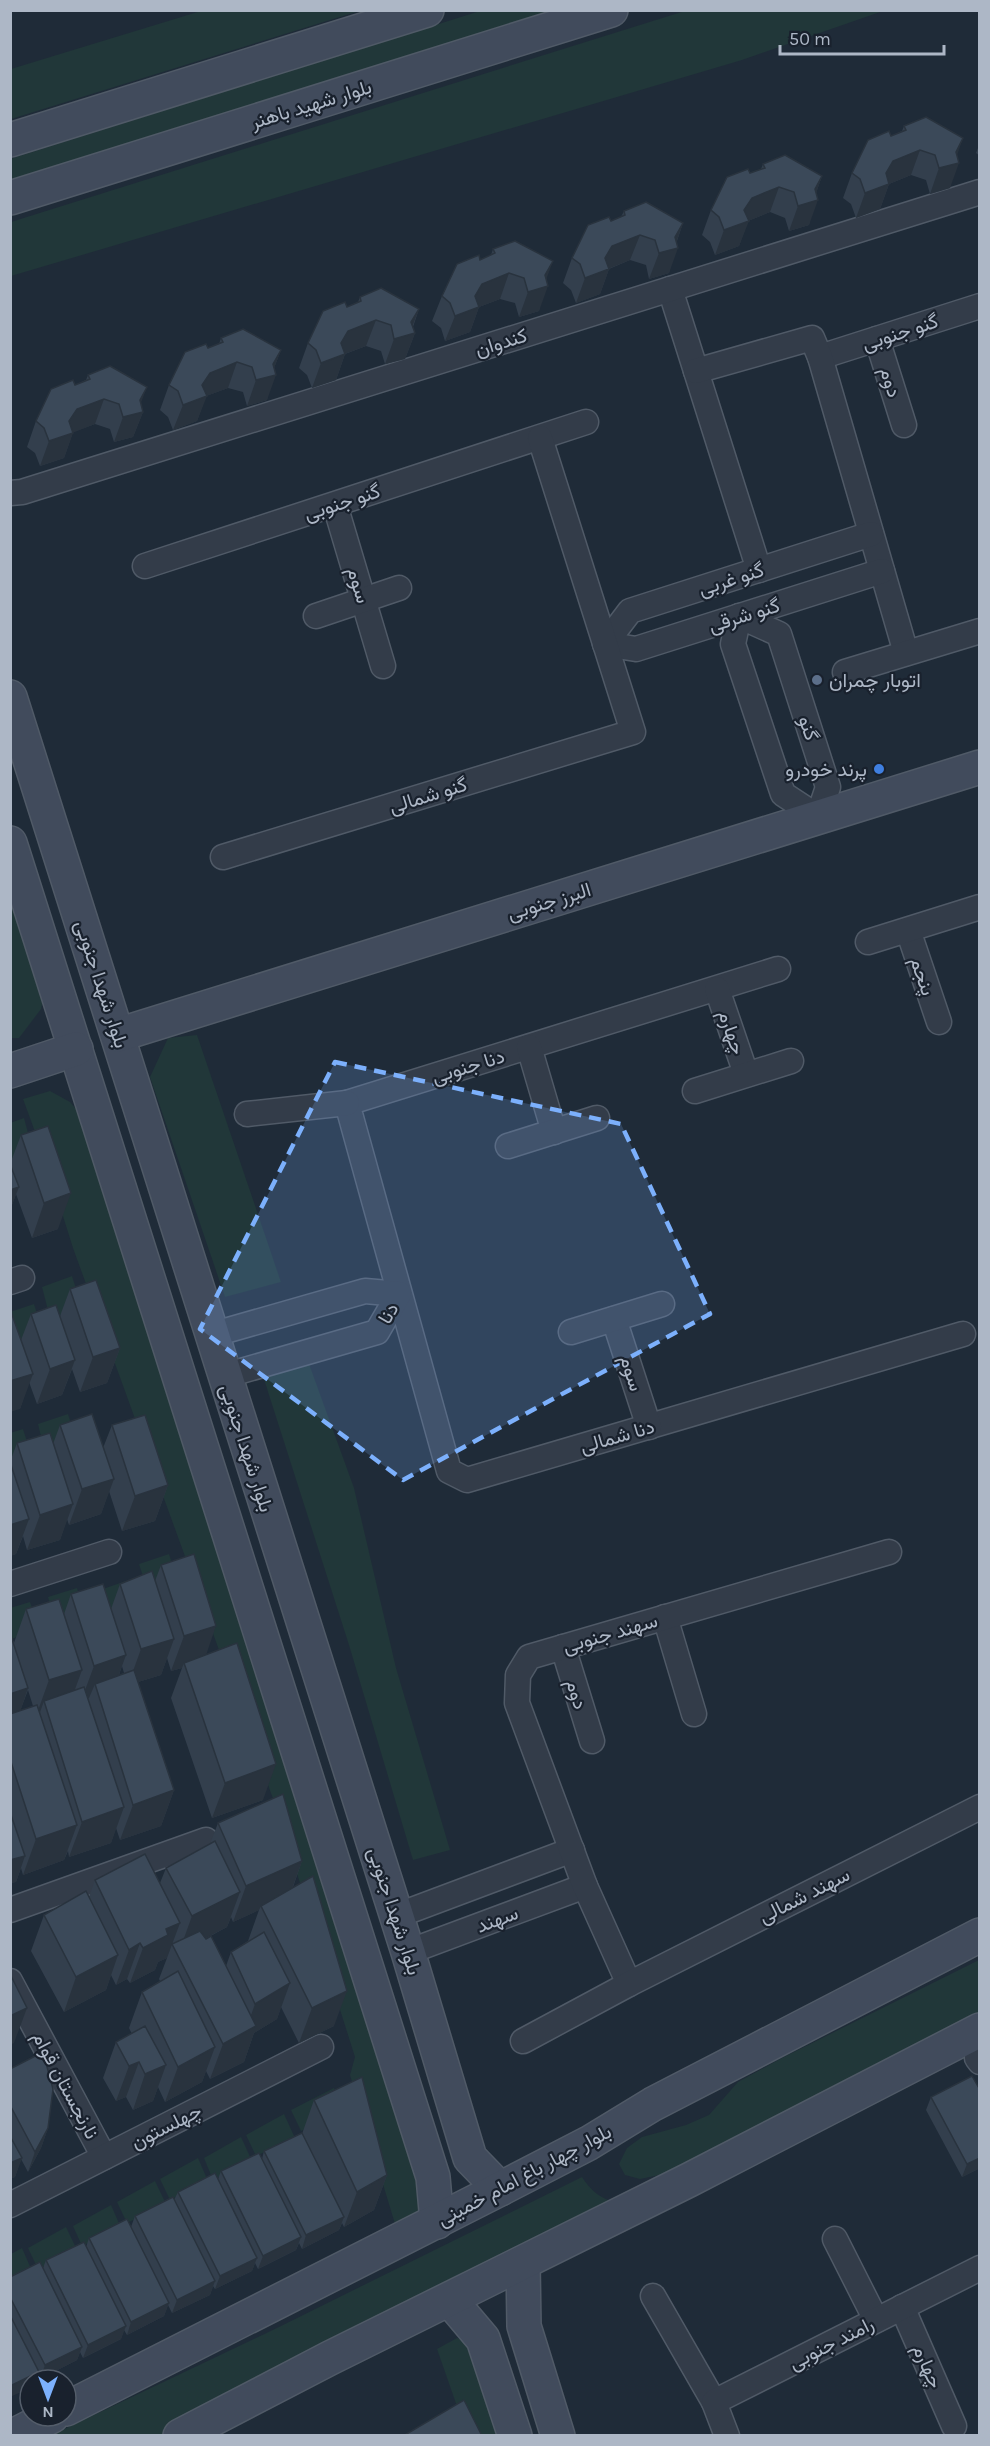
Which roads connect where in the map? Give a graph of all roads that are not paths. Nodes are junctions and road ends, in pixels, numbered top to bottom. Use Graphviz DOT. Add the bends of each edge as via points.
graph roads {
  1 [pos="427,10"];
  2 [pos="611,10"];
  3 [pos="10,140"];
  4 [pos="980,192"];
  5 [pos="10,198"];
  6 [pos="670,289"];
  7 [pos="980,306"];
  8 [pos="877,339"];
  9 [pos="820,357"];
  10 [pos="696,371"];
  11 [pos="586,422"];
  12 [pos="904,424"];
  13 [pos="540,438"];
  14 [pos="14,496"];
  15 [pos="335,505"];
  16 [pos="871,534"];
  17 [pos="145,566"];
  18 [pos="759,570"];
  19 [pos="882,571"];
  20 [pos="399,588"];
  21 [pos="363,600"];
  22 [pos="316,616"];
  23 [pos="739,616"];
  24 [pos="980,631"];
  25 [pos="605,644"];
  26 [pos="906,653"];
  27 [pos="383,666"];
  28 [pos="845,672"];
  29 [pos="10,697"];
  30 [pos="980,766"];
  31 [pos="818,817"];
  32 [pos="10,843"];
  33 [pos="222,857"];
  34 [pos="980,907"];
  35 [pos="908,930"];
  36 [pos="868,942"];
  37 [pos="778,969"];
  38 [pos="717,989"];
  39 [pos="939,1022"];
  40 [pos="118,1035"];
  41 [pos="529,1047"];
  42 [pos="76,1049"];
  43 [pos="791,1061"];
  44 [pos="10,1071"];
  45 [pos="746,1074"];
  46 [pos="695,1091"];
  47 [pos="346,1103"];
  48 [pos="247,1114"];
  49 [pos="597,1118"];
  50 [pos="554,1132"];
  51 [pos="508,1146"];
  52 [pos="399,1294"];
  53 [pos="662,1304"];
  54 [pos="614,1319"];
  55 [pos="571,1332"];
  56 [pos="963,1334"];
  57 [pos="211,1335"];
  58 [pos="224,1376"];
  59 [pos="649,1427"];
  60 [pos="109,1552"];
  61 [pos="890,1552"];
  62 [pos="10,1584"];
  63 [pos="665,1617"];
  64 [pos="563,1647"];
  65 [pos="694,1714"];
  66 [pos="592,1741"];
  67 [pos="980,1807"];
  68 [pos="206,1840"];
  69 [pos="572,1850"];
  70 [pos="585,1886"];
  71 [pos="10,1910"];
  72 [pos="396,1916"];
  73 [pos="980,1935"];
  74 [pos="408,1952"];
  75 [pos="10,1981"];
  76 [pos="629,1984"];
  77 [pos="523,2041"];
  78 [pos="321,2048"];
  79 [pos="979,2050"];
  80 [pos="104,2157"];
  81 [pos="470,2158"];
  82 [pos="433,2177"];
  83 [pos="500,2189"];
  84 [pos="10,2205"];
  85 [pos="437,2222"];
  86 [pos="835,2239"];
  87 [pos="523,2264"];
  88 [pos="980,2268"];
  89 [pos="653,2296"];
  90 [pos="450,2300"];
  91 [pos="902,2307"];
  92 [pos="876,2320"];
  93 [pos="524,2326"];
  94 [pos="483,2339"];
  95 [pos="714,2402"];
  96 [pos="78,2403"];
  97 [pos="954,2426"];
  98 [pos="29,2428"];
  99 [pos="13,2436"];
  100 [pos="180,2436"];
  101 [pos="515,2436"];
  102 [pos="558,2436"];
  103 [pos="727,2436"];
  1 -- 3 [label="street"];
  2 -- 5 [label="street, بلوار شهید باهنر"];
  4 -- 6 [label="street, کندوان"];
  6 -- 10 [label="street"];
  6 -- 14 [label="street, کندوان"];
  7 -- 8 [label="street, گنو جنوبی"];
  8 -- 9 [label="street, گنو جنوبی"];
  8 -- 12 [label="street, دوم"];
  9 -- 10 [label="street" via="812,338"];
  9 -- 16 [label="street"];
  10 -- 18 [label="street"];
  11 -- 13 [label="street, گنو جنوبی"];
  13 -- 15 [label="street, گنو جنوبی"];
  13 -- 25 [label="street"];
  15 -- 17 [label="street, گنو جنوبی"];
  15 -- 21 [label="street, سوم"];
  16 -- 18 [label="street, گنو غربی"];
  16 -- 19 [label="street"];
  18 -- 25 [label="street, گنو غربی" via="630,610"];
  19 -- 23 [label="street, گنو شرقی"];
  19 -- 26 [label="street"];
  20 -- 21 [label="street"];
  21 -- 22 [label="street"];
  21 -- 27 [label="street, سوم"];
  23 -- 25 [label="street, گنو شرقی" via="636,648"];
  23 -- 31 [label="street" via="733,644 783,794"];
  23 -- 31 [label="street, گنو" via="779,634 828,788"];
  24 -- 26 [label="street"];
  25 -- 33 [label="street, گنو شمالی" via="633,732"];
  26 -- 28 [label="street"];
  29 -- 40 [label="street, بلوار شهدا جنوبی"];
  30 -- 31 [label="street, البرز جنوبی"];
  31 -- 40 [label="street, البرز جنوبی"];
  32 -- 42 [label="street"];
  34 -- 35 [label="street"];
  35 -- 36 [label="street"];
  35 -- 39 [label="street, پنجم"];
  37 -- 38 [label="street, دنا جنوبی"];
  38 -- 41 [label="street, دنا جنوبی"];
  38 -- 45 [label="street, چهارم"];
  40 -- 57 [label="street, بلوار شهدا جنوبی"];
  41 -- 47 [label="street, دنا جنوبی"];
  41 -- 50 [label="street"];
  42 -- 44 [label="street"];
  42 -- 82 [label="street"];
  43 -- 45 [label="street"];
  45 -- 46 [label="street"];
  47 -- 48 [label="street, دنا جنوبی"];
  47 -- 52 [label="street"];
  49 -- 50 [label="street"];
  50 -- 51 [label="street"];
  52 -- 57 [label="street, دنا" via="366,1291"];
  52 -- 58 [label="street, دنا" via="377,1332"];
  52 -- 59 [label="street, دنا شمالی" via="449,1471 467,1480"];
  53 -- 54 [label="street"];
  54 -- 55 [label="street"];
  54 -- 59 [label="street, سوم"];
  56 -- 59 [label="street, دنا شمالی"];
  57 -- 58 [label="street, بلوار شهدا جنوبی"];
  58 -- 72 [label="street, بلوار شهدا جنوبی"];
  60 -- 62 [label="street"];
  61 -- 63 [label="street, سهند جنوبی"];
  63 -- 64 [label="street, سهند جنوبی"];
  63 -- 65 [label="street"];
  64 -- 66 [label="street, دوم"];
  64 -- 69 [label="street, سهند جنوبی" via="530,1657 518,1676 517,1703"];
  67 -- 76 [label="street, سهند شمالی"];
  68 -- 71 [label="street"];
  69 -- 70 [label="street"];
  69 -- 72 [label="street, سهند"];
  70 -- 74 [label="street, سهند"];
  70 -- 76 [label="street"];
  72 -- 74 [label="street, بلوار شهدا جنوبی"];
  73 -- 83 [label="street, بلوار چهار باغ امام خمینی" via="653,2104 589,2143"];
  74 -- 81 [label="street, بلوار شهدا جنوبی"];
  75 -- 80 [label="street, نارنجستان قوام"];
  76 -- 77 [label="street, سهند شمالی"];
  78 -- 80 [label="street, چهلستون"];
  79 -- 87 [label="street"];
  80 -- 84 [label="street, چهلستون"];
  81 -- 82 [label="street" via="463,2174 453,2181"];
  81 -- 83 [label="street, بلوار شهدا جنوبی"];
  82 -- 85 [label="street"];
  83 -- 85 [label="street, بلوار چهار باغ امام خمینی"];
  85 -- 96 [label="street, بلوار چهار باغ امام خمینی"];
  86 -- 92 [label="street"];
  87 -- 90 [label="street"];
  87 -- 93 [label="street"];
  88 -- 91 [label="street, رامند جنوبی"];
  89 -- 95 [label="street"];
  90 -- 94 [label="street"];
  90 -- 100 [label="street"];
  91 -- 92 [label="street, رامند جنوبی"];
  91 -- 97 [label="street, چهارم"];
  92 -- 95 [label="street, رامند جنوبی"];
  93 -- 94 [label="street" via="517,2321 496,2319 489,2322"];
  93 -- 102 [label="street"];
  94 -- 101 [label="street"];
  95 -- 103 [label="street"];
  98 -- 99 [label="street"];
}
